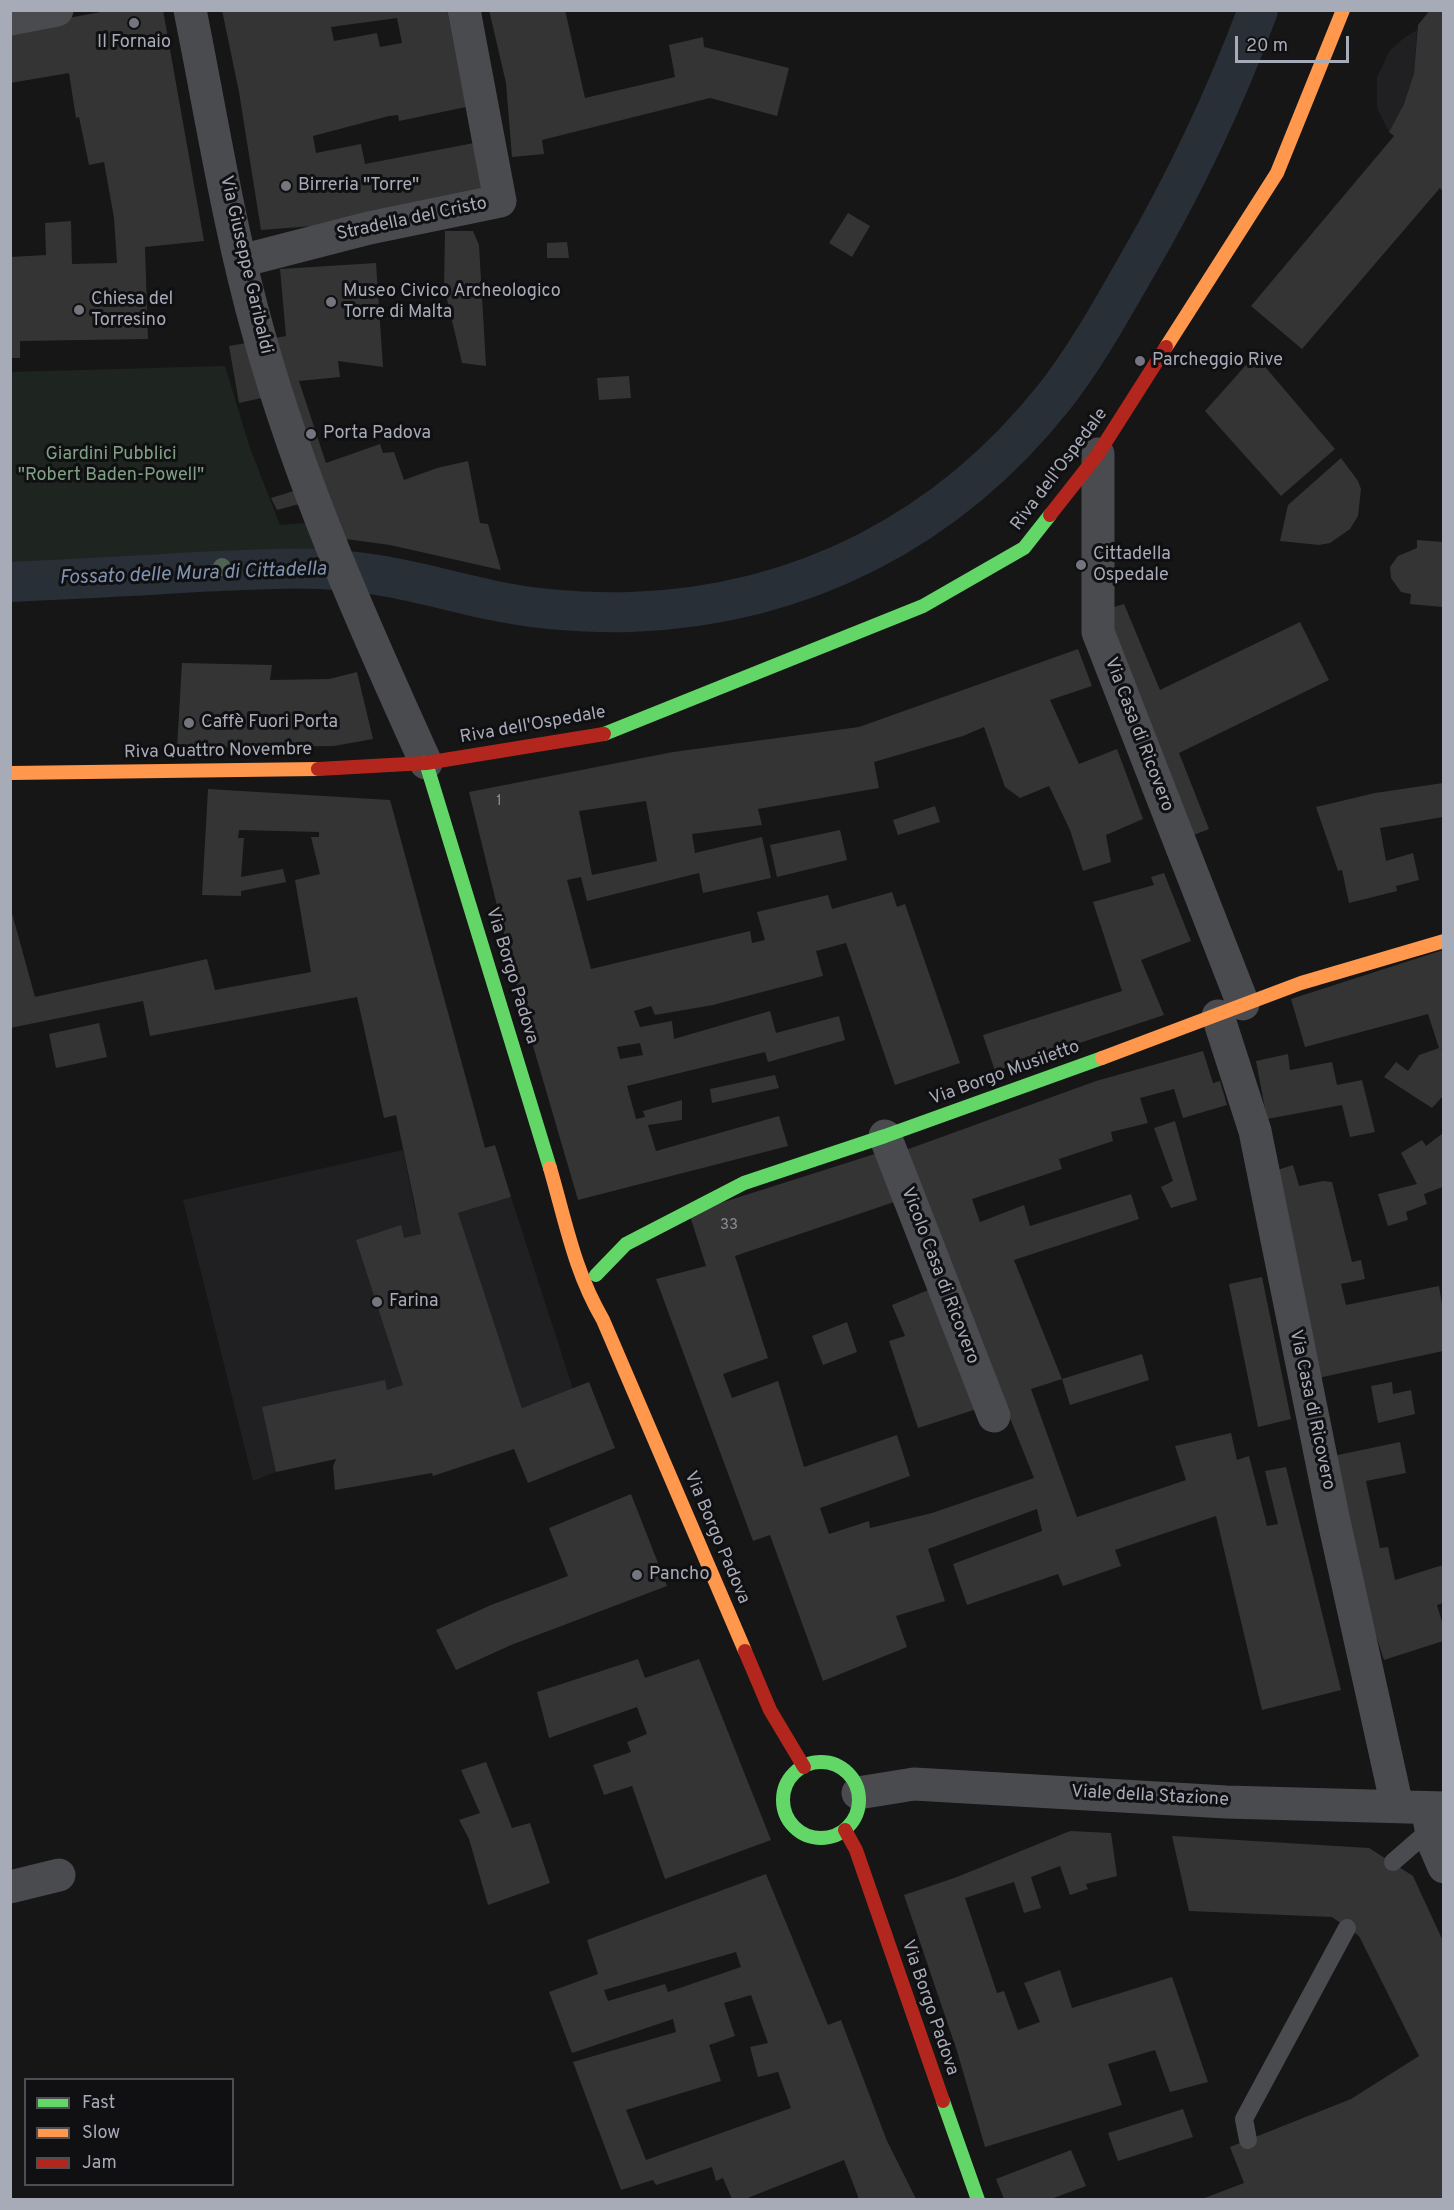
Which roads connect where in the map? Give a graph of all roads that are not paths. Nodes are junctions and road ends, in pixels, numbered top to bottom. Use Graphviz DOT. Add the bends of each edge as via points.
graph roads {
  1 [pos="57,10"];
  2 [pos="190,10"];
  3 [pos="464,10"];
  4 [pos="1343,10"];
  5 [pos="10,19"];
  6 [pos="241,261"];
  7 [pos="1098,454"];
  8 [pos="426,763"];
  9 [pos="10,773"];
  10 [pos="1443,940"];
  11 [pos="1231,1010"];
  12 [pos="885,1136"];
  13 [pos="559,1200"];
  14 [pos="596,1275"];
  15 [pos="603,1320"];
  16 [pos="994,1416"];
  17 [pos="804,1767"];
  18 [pos="858,1793"];
  19 [pos="1429,1827"];
  20 [pos="845,1830"];
  21 [pos="1393,1862"];
  22 [pos="59,1875"];
  23 [pos="10,1887"];
  24 [pos="1347,1928"];
  25 [pos="1248,2140"];
  26 [pos="978,2199"];
  1 -- 5 [label="street"];
  2 -- 6 [label="street, Via Giuseppe Garibaldi"];
  3 -- 6 [label="street, Stradella del Cristo" via="500,201 369,228"];
  4 -- 7 [label="street, Riva dell'Ospedale" via="1277,173"];
  6 -- 8 [label="street, Via Giuseppe Garibaldi" via="259,336 319,515"];
  7 -- 8 [label="street, Riva dell'Ospedale" via="1024,548 923,606 599,736"];
  7 -- 11 [label="street, Via Casa di Ricovero" via="1098,632"];
  8 -- 9 [label="street, Riva Quattro Novembre" via="286,771"];
  8 -- 13 [label="street, Via Borgo Padova"];
  10 -- 11 [label="street, Via Borgo Musiletto" via="1367,961"];
  11 -- 12 [label="street, Via Borgo Musiletto"];
  11 -- 19 [label="street, Via Casa di Ricovero" via="1333,1517"];
  12 -- 14 [label="street, Via Borgo Musiletto" via="744,1184 626,1245"];
  12 -- 16 [label="street, Vicolo Casa di Ricovero"];
  13 -- 14 [label="street, Via Borgo Padova" via="573,1220"];
  13 -- 15 [label="street, Via Borgo Padova" via="562,1224 587,1294"];
  14 -- 15 [label="street, Via Borgo Padova"];
  15 -- 17 [label="street, Via Borgo Padova" via="770,1710"];
  17 -- 18 [label="street" via="824,1763 842,1769"];
  17 -- 20 [label="street" via="793,1775 784,1794 785,1814 793,1826 818,1838"];
  18 -- 19 [label="street, Viale della Stazione" via="914,1784 1226,1802"];
  18 -- 20 [label="street" via="857,1811"];
  19 -- 21 [label="lane"];
  20 -- 26 [label="street, Via Borgo Padova" via="856,1850"];
  22 -- 23 [label="street"];
  24 -- 25 [label="lane" via="1244,2119"];
}
